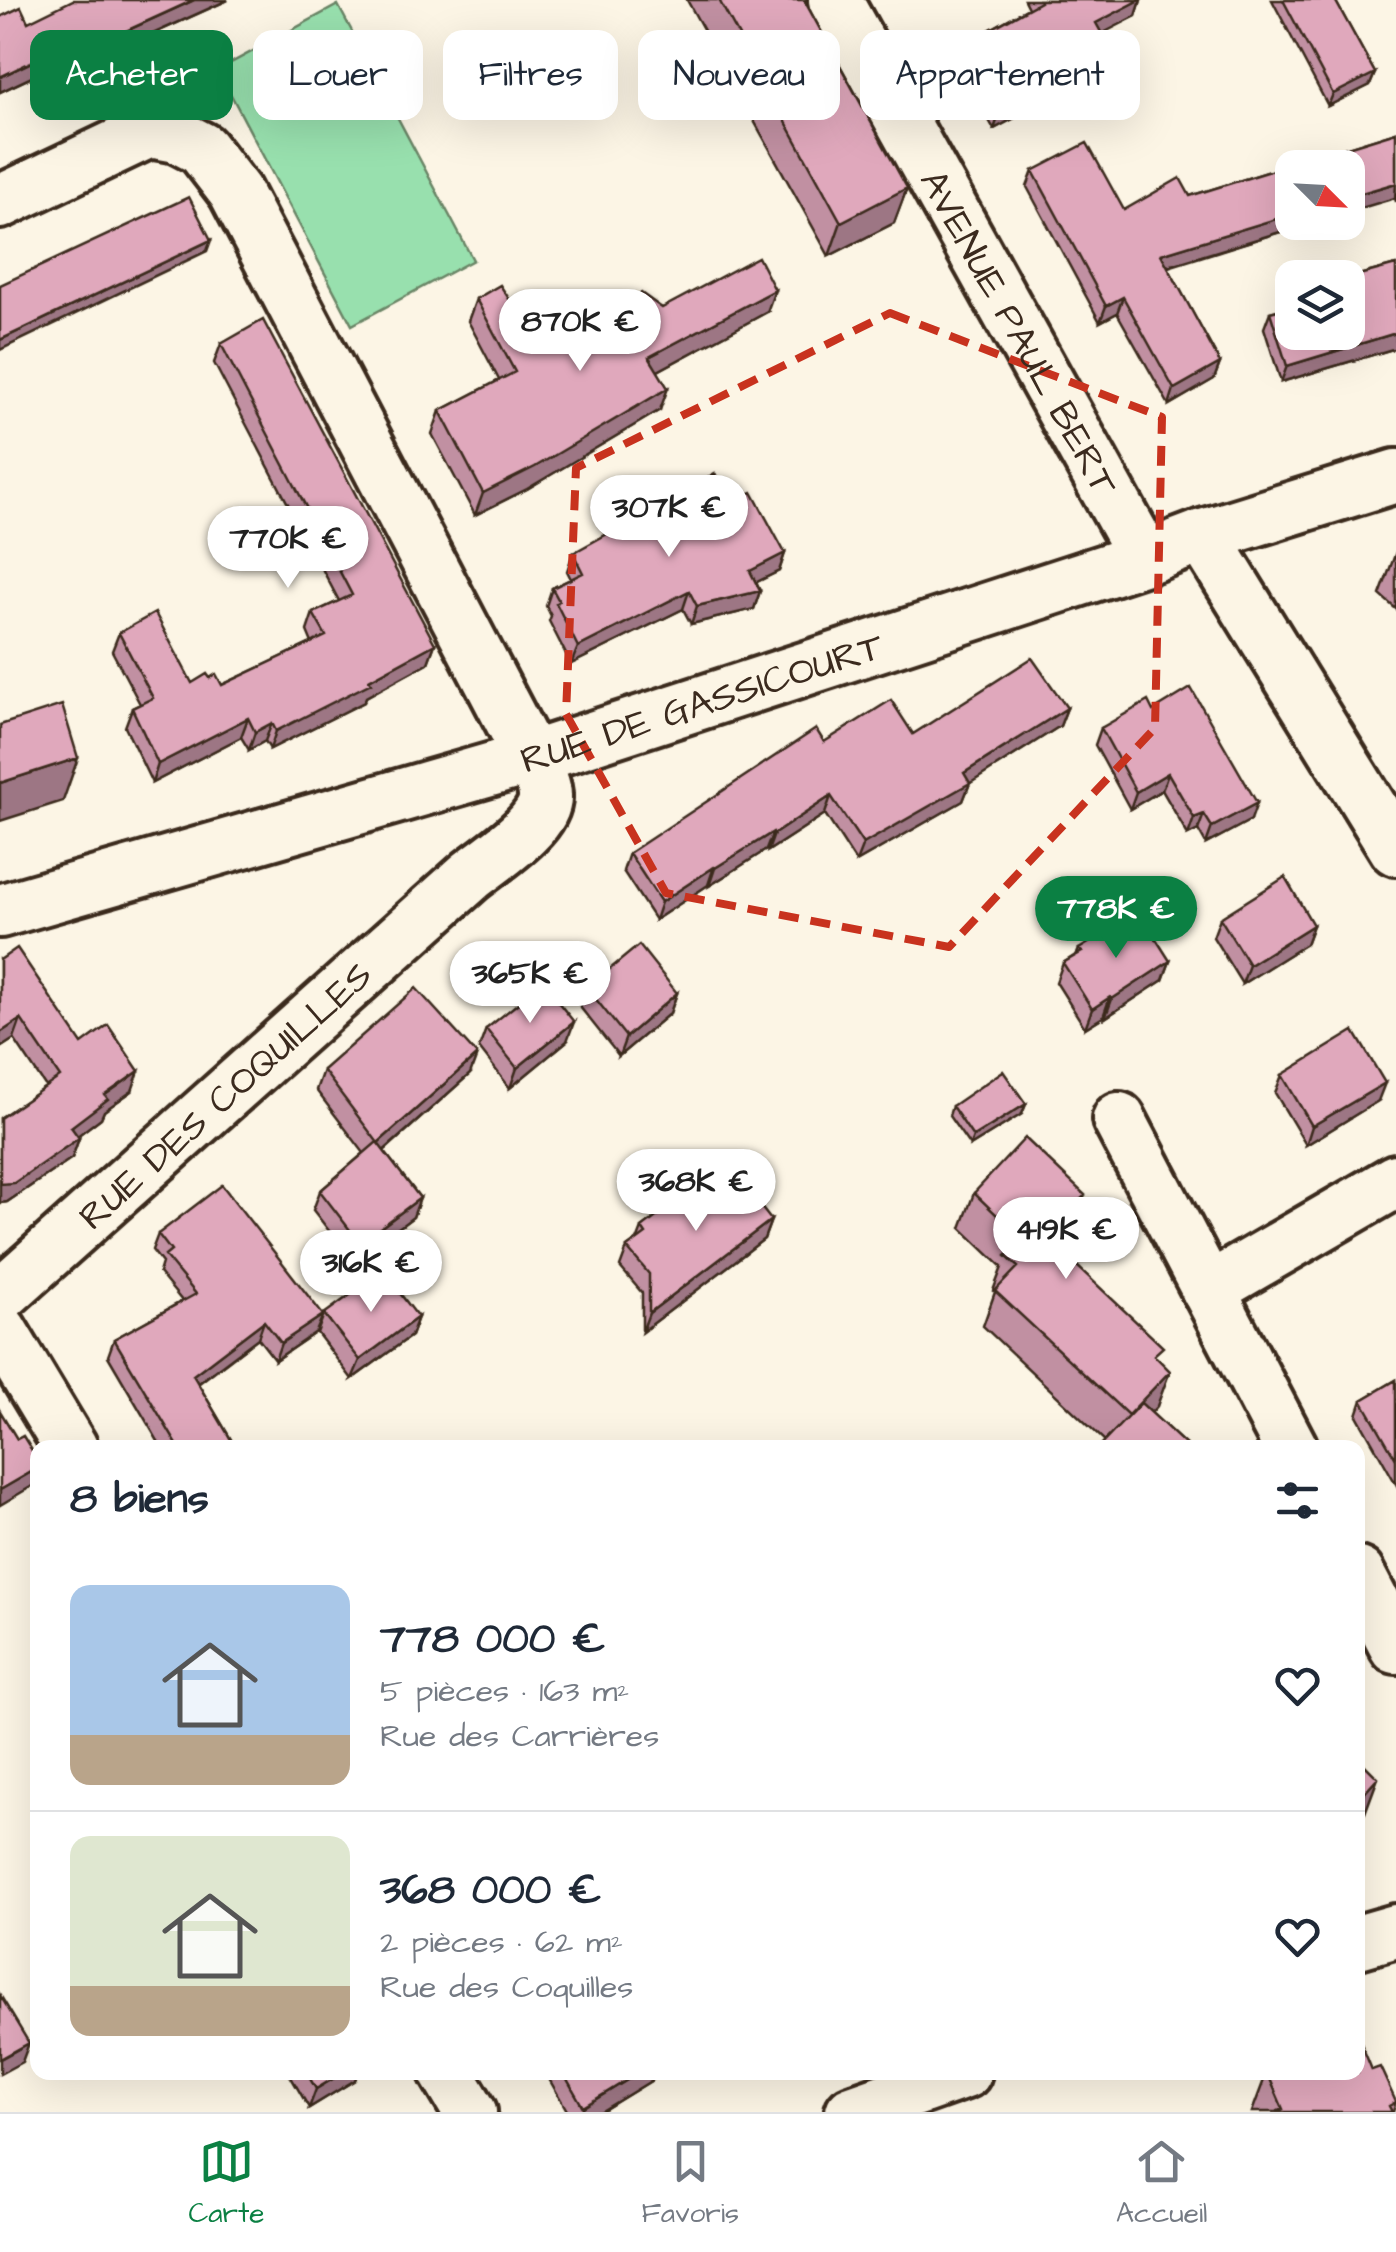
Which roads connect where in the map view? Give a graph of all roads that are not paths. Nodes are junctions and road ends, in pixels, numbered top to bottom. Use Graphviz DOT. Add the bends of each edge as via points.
graph roads {
  1 [pos="835,0"];
  2 [pos="0,202"];
  3 [pos="1396,476"];
  4 [pos="1203,536"];
  5 [pos="1145,558"];
  6 [pos="531,758"];
  7 [pos="1396,849"];
  8 [pos="0,911"];
  9 [pos="1119,1119"];
  10 [pos="1396,1181"];
  11 [pos="1208,1290"];
  12 [pos="0,1296"];
  13 [pos="0,1330"];
  14 [pos="66,1440"];
  15 [pos="1287,1440"];
  16 [pos="1365,1587"];
  17 [pos="1396,1647"];
  18 [pos="1396,1930"];
  19 [pos="1365,1940"];
  20 [pos="451,2080"];
  21 [pos="942,2080"];
  22 [pos="470,2112"];
  23 [pos="852,2112"];
  1 -- 5 [label="street, AVENUE PAUL BERT"];
  2 -- 6 [label="street, RUE DES COQUILLES" via="149,131 202,148 235,192"];
  3 -- 4 [label="street, RUE DE GASSICOURT"];
  4 -- 5 [label="street, RUE DE GASSICOURT"];
  4 -- 7 [label="street"];
  5 -- 6 [label="street, RUE DE GASSICOURT"];
  6 -- 8 [label="street, RUE DE GASSICOURT"];
  6 -- 12 [label="street, RUE DES COQUILLES" via="546,796 536,822"];
  9 -- 11 [label="street"];
  10 -- 11 [label="street"];
  11 -- 15 [label="street"];
  13 -- 14 [label="street"];
  16 -- 17 [label="street"];
  18 -- 19 [label="street"];
  20 -- 22 [label="street"];
  21 -- 23 [label="street"];
}
